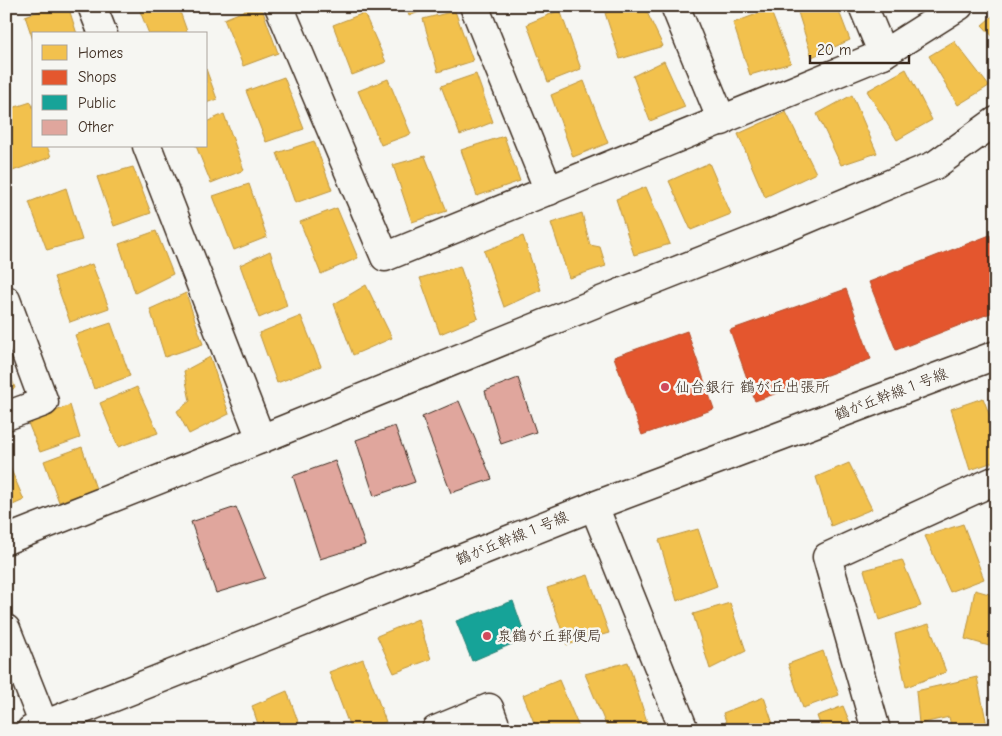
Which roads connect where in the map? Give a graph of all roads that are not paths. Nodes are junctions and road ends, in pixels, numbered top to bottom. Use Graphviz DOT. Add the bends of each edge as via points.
graph roads {
  1 [pos="92,6"];
  2 [pos="280,6"];
  3 [pos="474,6"];
  4 [pos="675,6"];
  5 [pos="863,6"];
  6 [pos="959,6"];
  7 [pos="102,32"];
  8 [pos="883,54"];
  9 [pos="722,120"];
  10 [pos="996,121"];
  11 [pos="148,148"];
  12 [pos="549,190"];
  13 [pos="6,300"];
  14 [pos="996,355"];
  15 [pos="6,416"];
  16 [pos="261,439"];
  17 [pos="996,480"];
  18 [pos="594,506"];
  19 [pos="6,540"];
  20 [pos="6,629"];
  21 [pos="40,728"];
  22 [pos="436,730"];
  23 [pos="497,730"];
  24 [pos="684,730"];
  25 [pos="876,730"];
  1 -- 7 [label="street"];
  2 -- 12 [label="street" via="385,257"];
  3 -- 12 [label="street"];
  4 -- 9 [label="street"];
  5 -- 8 [label="street"];
  6 -- 8 [label="street"];
  8 -- 9 [label="street"];
  9 -- 12 [label="street"];
  10 -- 16 [label="street" via="935,164 790,226"];
  11 -- 16 [label="street"];
  13 -- 15 [label="street" via="44,402"];
  14 -- 18 [label="street, 鶴が丘幹線１号線"];
  16 -- 19 [label="street"];
  17 -- 25 [label="street" via="827,557"];
  18 -- 21 [label="street, 鶴が丘幹線１号線"];
  18 -- 24 [label="street"];
  20 -- 21 [label="street"];
  22 -- 23 [label="street" via="489,708"];
}
